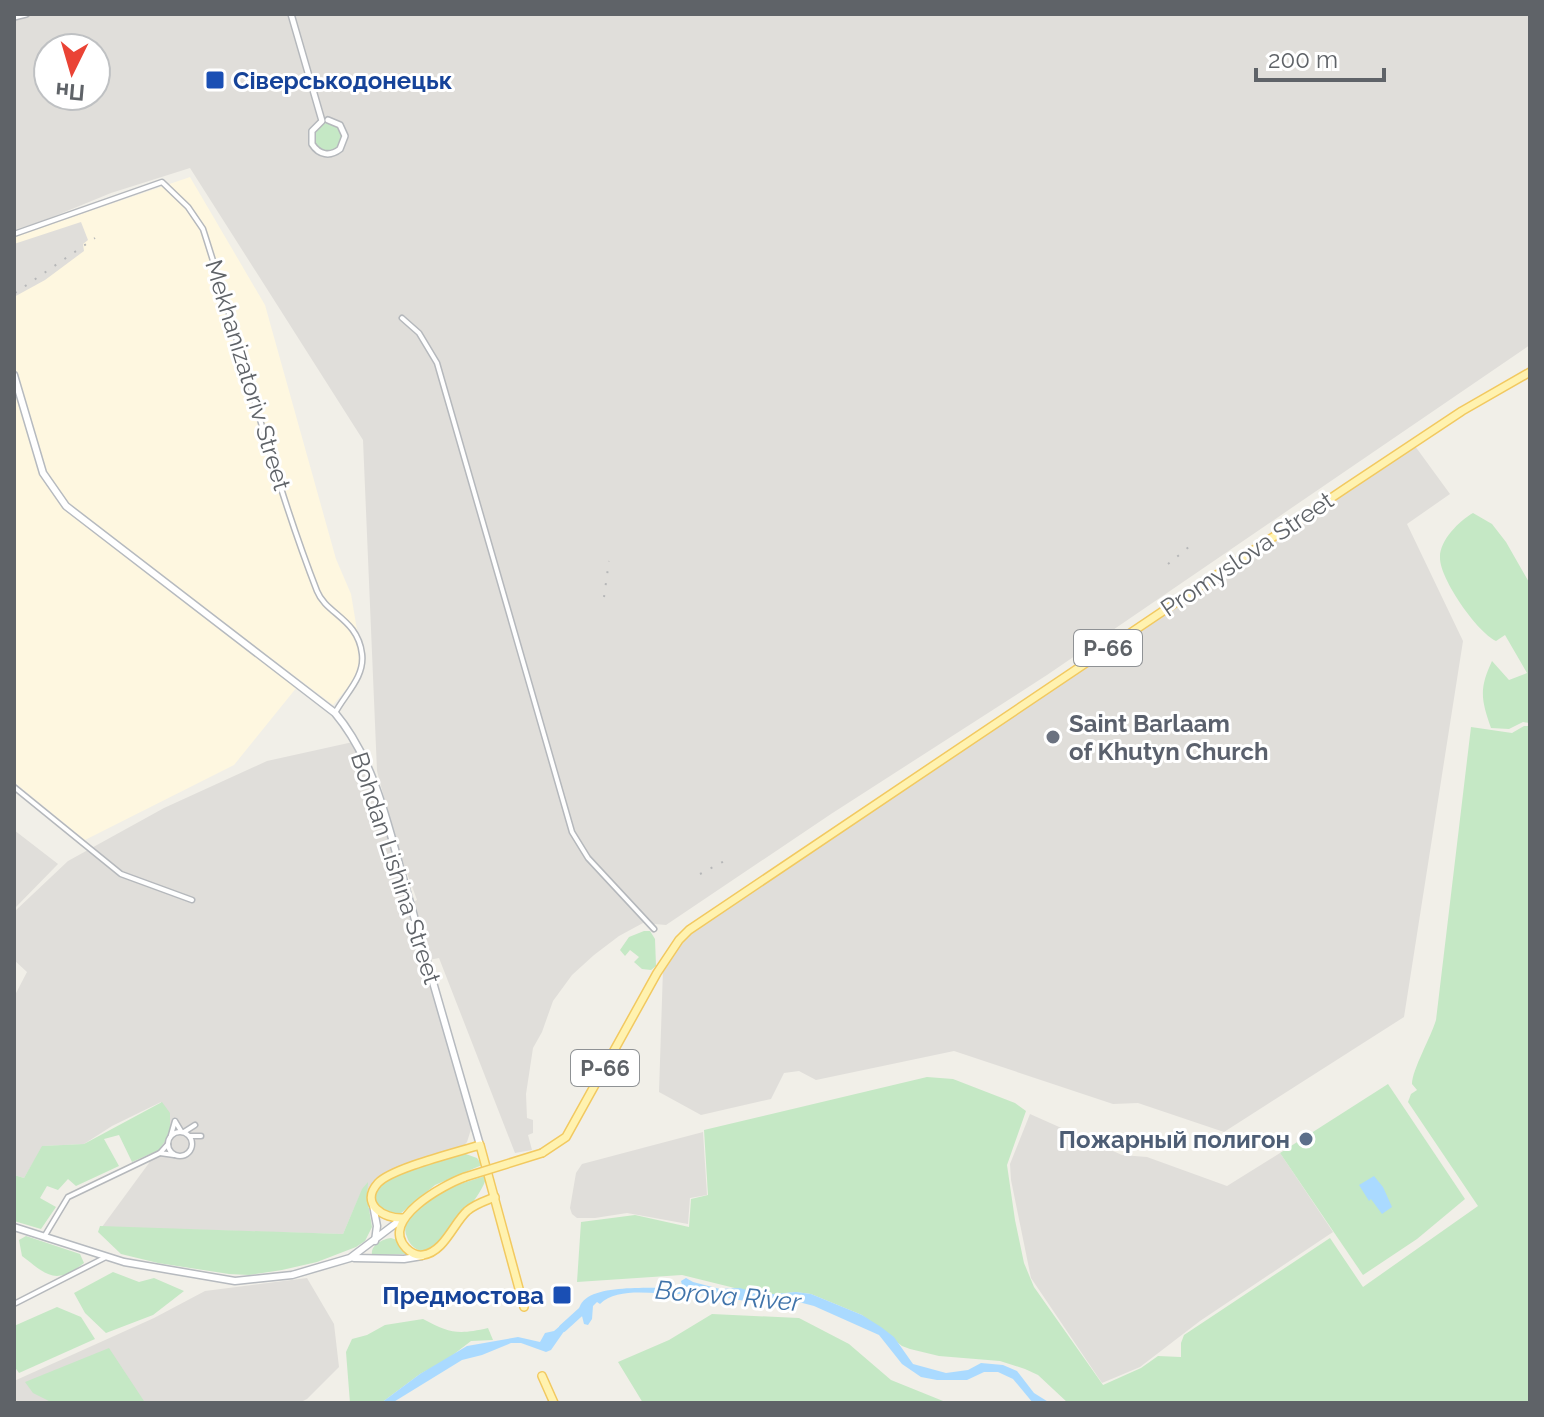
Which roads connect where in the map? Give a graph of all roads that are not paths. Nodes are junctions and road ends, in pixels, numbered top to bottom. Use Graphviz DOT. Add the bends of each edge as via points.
graph roads {
  1 [pos="26,14"];
  2 [pos="291,14"];
  3 [pos="14,17"];
  4 [pos="325,121"];
  5 [pos="14,234"];
  6 [pos="402,318"];
  7 [pos="1530,372"];
  8 [pos="14,375"];
  9 [pos="335,713"];
  10 [pos="14,787"];
  11 [pos="192,900"];
  12 [pos="654,929"];
  13 [pos="186,1134"];
  14 [pos="171,1136"];
  15 [pos="193,1142"];
  16 [pos="168,1144"];
  17 [pos="480,1145"];
  18 [pos="160,1153"];
  19 [pos="174,1155"];
  20 [pos="495,1197"];
  21 [pos="373,1201"];
  22 [pos="403,1218"];
  23 [pos="14,1227"];
  24 [pos="44,1237"];
  25 [pos="375,1241"];
  26 [pos="424,1255"];
  27 [pos="106,1257"];
  28 [pos="350,1258"];
  29 [pos="14,1304"];
  30 [pos="524,1307"];
  31 [pos="542,1376"];
  32 [pos="554,1403"];
  1 -- 3 [label="street"];
  2 -- 4 [label="street"];
  4 -- 4 [label="street" via="314,126 311,140 317,151 331,154 340,149 345,136 340,125"];
  5 -- 9 [label="street, Mekhanizatoriv Street" via="162,182 203,229 291,521 319,596 352,629 362,651 358,679"];
  6 -- 12 [label="street" via="419,333 437,363 572,832 588,858"];
  7 -- 22 [label="main road, Promyslova Street / Р-66, bridge" via="1371,471 689,930 657,973 566,1137 542,1153 435,1191"];
  8 -- 9 [label="main road, Bohdan Lishina Street" via="43,473 66,506"];
  9 -- 17 [label="main road, Bohdan Lishina Street" via="357,744 376,790"];
  10 -- 11 [label="street" via="121,874"];
  13 -- 14 [label="street"];
  13 -- 14 [label="street" via="175,1121"];
  13 -- 15 [label="street"];
  13 -- 15 [label="street" via="201,1136"];
  14 -- 16 [label="street"];
  15 -- 19 [label="street" via="187,1155"];
  16 -- 18 [label="street"];
  16 -- 19 [label="street"];
  17 -- 20 [label="main road, Bohdan Lishina Street"];
  17 -- 21 [label="main road" via="385,1178 376,1186"];
  18 -- 19 [label="street"];
  18 -- 24 [label="street" via="68,1197"];
  20 -- 26 [label="main road" via="469,1209 440,1246"];
  20 -- 30 [label="main road, Bohdan Lishina Street"];
  21 -- 22 [label="main road" via="385,1216"];
  21 -- 25 [label="main road"];
  22 -- 25 [label="main road"];
  22 -- 26 [label="main road" via="402,1242 411,1252"];
  23 -- 24 [label="main road"];
  24 -- 27 [label="main road"];
  25 -- 28 [label="main road"];
  26 -- 28 [label="main road"];
  27 -- 28 [label="main road" via="235,1281 271,1279"];
  27 -- 29 [label="street"];
  31 -- 32 [label="main road"];
}
